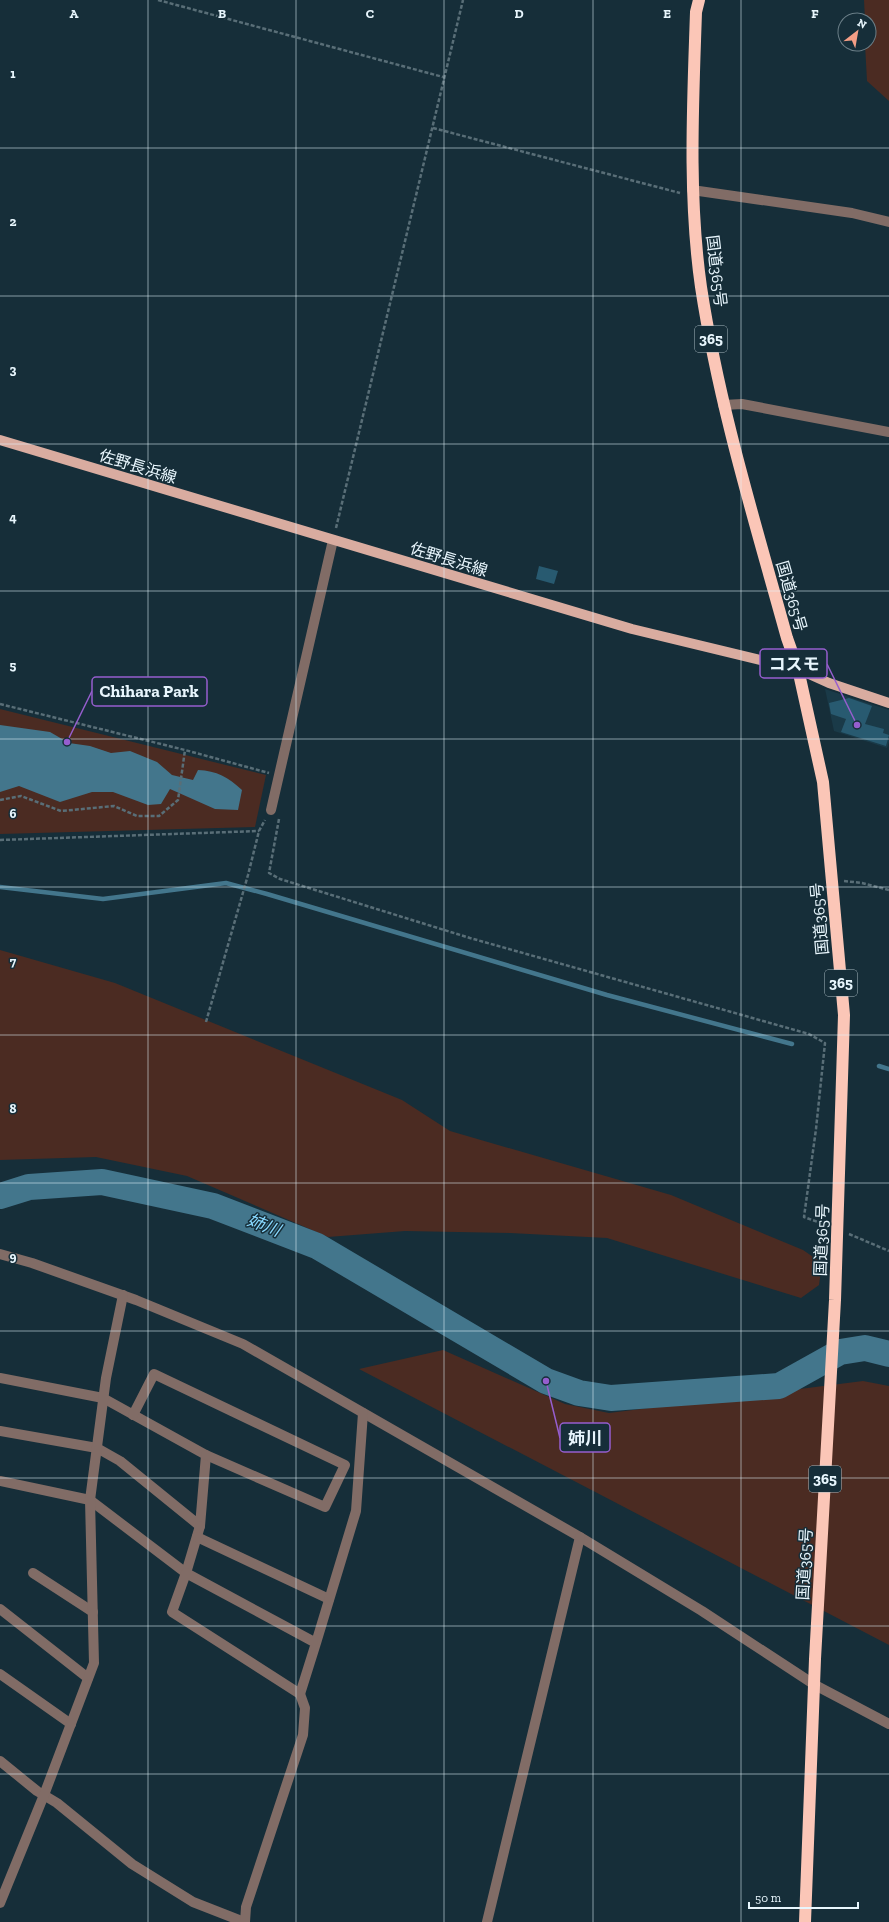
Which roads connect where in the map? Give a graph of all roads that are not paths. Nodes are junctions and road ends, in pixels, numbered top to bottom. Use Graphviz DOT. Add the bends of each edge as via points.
graph roads {
  1 [pos="699,0"];
  2 [pos="692,193"];
  3 [pos="889,222"];
  4 [pos="723,405"];
  5 [pos="889,432"];
  6 [pos="0,440"];
  7 [pos="333,540"];
  8 [pos="798,669"];
  9 [pos="889,703"];
  10 [pos="271,810"];
  11 [pos="0,1254"];
  12 [pos="123,1295"];
  13 [pos="0,1378"];
  14 [pos="103,1398"];
  15 [pos="363,1412"];
  16 [pos="133,1415"];
  17 [pos="0,1431"];
  18 [pos="97,1448"];
  19 [pos="206,1455"];
  20 [pos="0,1480"];
  21 [pos="90,1500"];
  22 [pos="200,1526"];
  23 [pos="197,1537"];
  24 [pos="580,1537"];
  25 [pos="33,1573"];
  26 [pos="186,1573"];
  27 [pos="329,1599"];
  28 [pos="0,1609"];
  29 [pos="93,1612"];
  30 [pos="316,1643"];
  31 [pos="0,1674"];
  32 [pos="88,1678"];
  33 [pos="815,1685"];
  34 [pos="300,1694"];
  35 [pos="71,1724"];
  36 [pos="889,1724"];
  37 [pos="0,1761"];
  38 [pos="44,1796"];
  39 [pos="0,1903"];
  40 [pos="244,1922"];
  41 [pos="487,1922"];
  42 [pos="805,1922"];
  1 -- 2 [label="highway, 国道365号 / 365" via="696,12 693,88"];
  2 -- 3 [label="street" via="852,213"];
  2 -- 4 [label="highway, 国道365号 / 365" via="701,286"];
  4 -- 5 [label="street" via="742,404"];
  4 -- 8 [label="highway, 国道365号 / 365" via="787,638"];
  6 -- 7 [label="main road, 佐野長浜線"];
  7 -- 8 [label="main road, 佐野長浜線" via="632,629"];
  7 -- 10 [label="street"];
  8 -- 9 [label="main road, 佐野長浜線" via="829,683"];
  8 -- 33 [label="highway, 国道365号 / 365" via="823,782 844,1015 835,1300"];
  11 -- 12 [label="street"];
  12 -- 14 [label="street"];
  12 -- 15 [label="street" via="243,1344"];
  13 -- 14 [label="street"];
  14 -- 16 [label="street"];
  14 -- 18 [label="street"];
  15 -- 24 [label="street"];
  15 -- 27 [label="street" via="356,1511"];
  16 -- 19 [label="street"];
  16 -- 19 [label="street" via="154,1374 345,1465 325,1507"];
  17 -- 18 [label="street"];
  18 -- 21 [label="street"];
  18 -- 22 [label="street" via="120,1461"];
  19 -- 22 [label="street"];
  20 -- 21 [label="street"];
  21 -- 26 [label="street"];
  21 -- 29 [label="street"];
  22 -- 23 [label="street"];
  23 -- 26 [label="street"];
  23 -- 27 [label="street"];
  24 -- 33 [label="street" via="702,1611"];
  24 -- 41 [label="street"];
  25 -- 29 [label="street"];
  26 -- 30 [label="street"];
  26 -- 34 [label="street" via="172,1612"];
  27 -- 30 [label="street"];
  28 -- 32 [label="street"];
  29 -- 32 [label="street" via="94,1663"];
  30 -- 34 [label="street"];
  31 -- 35 [label="street"];
  32 -- 35 [label="street"];
  33 -- 36 [label="street"];
  33 -- 42 [label="highway, 国道365号 / 365"];
  34 -- 40 [label="street" via="304,1708 302,1735 246,1907"];
  35 -- 38 [label="street"];
  37 -- 38 [label="street"];
  38 -- 39 [label="street"];
  38 -- 40 [label="street" via="57,1803 132,1864 193,1902"];
}
